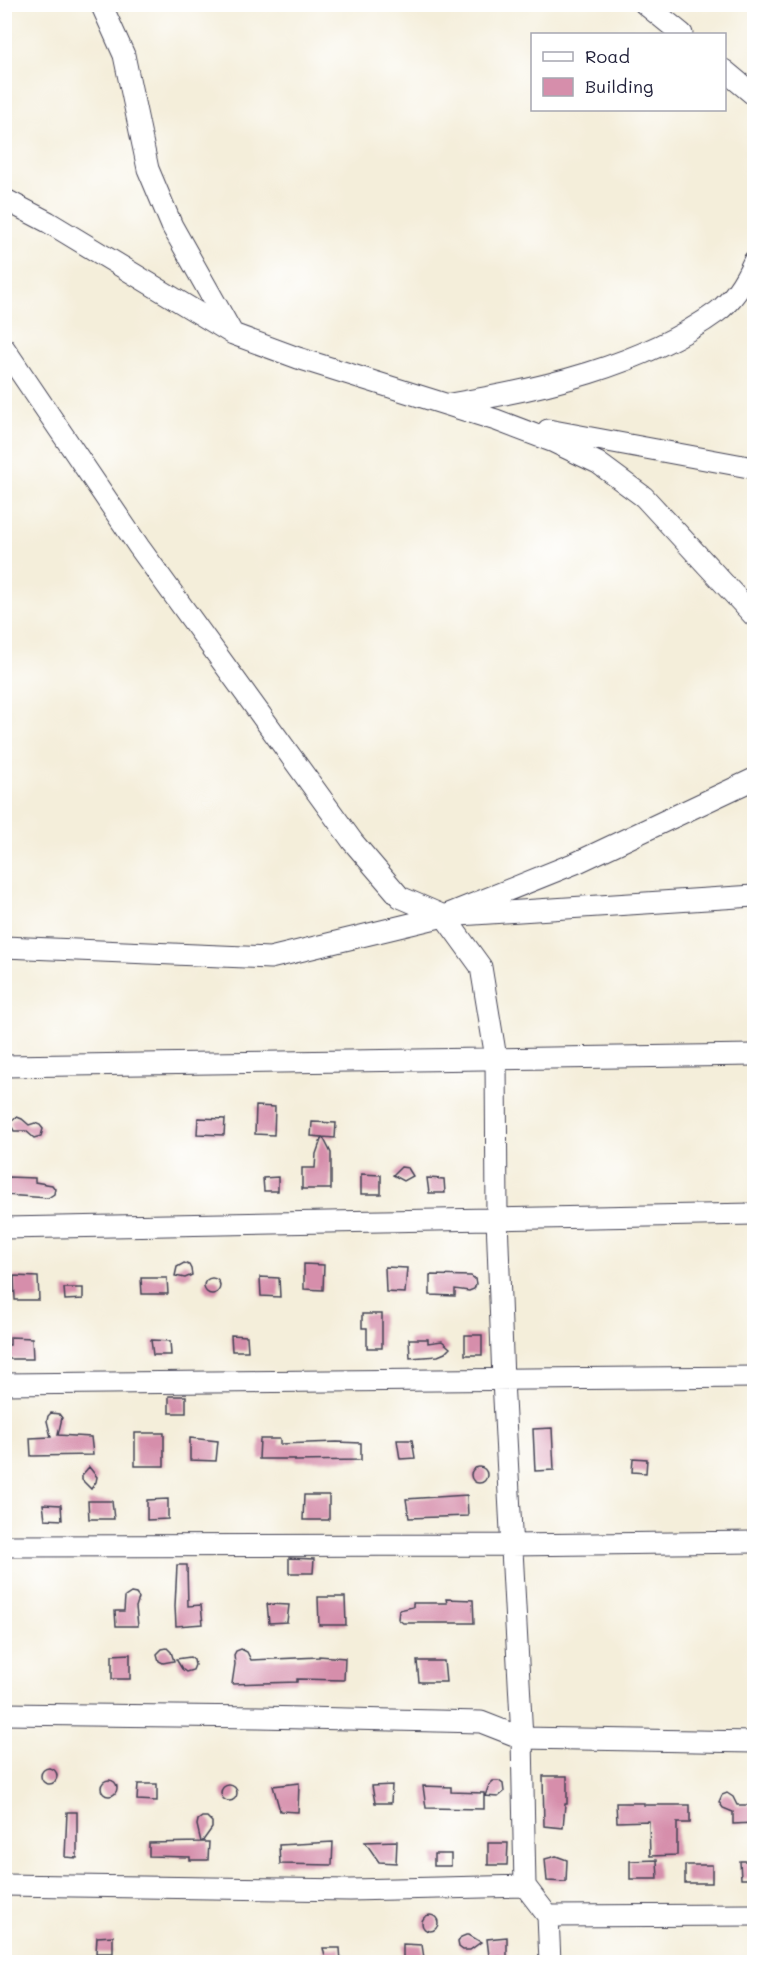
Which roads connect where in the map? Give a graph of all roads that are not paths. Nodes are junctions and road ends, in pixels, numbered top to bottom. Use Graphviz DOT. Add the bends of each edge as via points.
graph roads {
  1 [pos="101,4"];
  2 [pos="645,4"];
  3 [pos="680,33"];
  4 [pos="726,72"];
  5 [pos="754,95"];
  6 [pos="4,199"];
  7 [pos="754,261"];
  8 [pos="233,334"];
  9 [pos="4,348"];
  10 [pos="443,405"];
  11 [pos="496,420"];
  12 [pos="754,468"];
  13 [pos="754,616"];
  14 [pos="754,779"];
  15 [pos="754,896"];
  16 [pos="444,916"];
  17 [pos="4,947"];
  18 [pos="754,1055"];
  19 [pos="496,1058"];
  20 [pos="4,1066"];
  21 [pos="754,1214"];
  22 [pos="497,1218"];
  23 [pos="4,1228"];
  24 [pos="754,1377"];
  25 [pos="503,1380"];
  26 [pos="4,1384"];
  27 [pos="754,1542"];
  28 [pos="511,1545"];
  29 [pos="4,1546"];
  30 [pos="4,1714"];
  31 [pos="522,1738"];
  32 [pos="754,1742"];
  33 [pos="4,1885"];
  34 [pos="525,1887"];
  35 [pos="548,1916"];
  36 [pos="754,1916"];
  37 [pos="550,1962"];
  1 -- 8 [label="street" via="124,55 148,169 172,226"];
  2 -- 3 [label="street"];
  4 -- 5 [label="street"];
  6 -- 8 [label="street"];
  7 -- 10 [label="street" via="745,281 718,311 675,338 582,375 510,394"];
  8 -- 10 [label="street"];
  9 -- 16 [label="street" via="139,547 353,842 400,897"];
  10 -- 11 [label="street"];
  11 -- 12 [label="street"];
  11 -- 13 [label="street" via="598,463 644,497"];
  14 -- 16 [label="street" via="578,862"];
  15 -- 16 [label="street"];
  16 -- 17 [label="street" via="270,958"];
  16 -- 19 [label="street" via="481,967"];
  18 -- 19 [label="street"];
  19 -- 20 [label="street"];
  19 -- 22 [label="street"];
  21 -- 22 [label="street"];
  22 -- 23 [label="street"];
  22 -- 25 [label="street"];
  24 -- 25 [label="street"];
  25 -- 26 [label="street"];
  25 -- 28 [label="street"];
  27 -- 28 [label="street"];
  28 -- 29 [label="street"];
  28 -- 31 [label="street"];
  30 -- 31 [label="street" via="481,1722"];
  31 -- 32 [label="street"];
  31 -- 34 [label="street"];
  33 -- 34 [label="street" via="350,1890"];
  34 -- 35 [label="street"];
  35 -- 36 [label="street"];
  35 -- 37 [label="street"];
}
